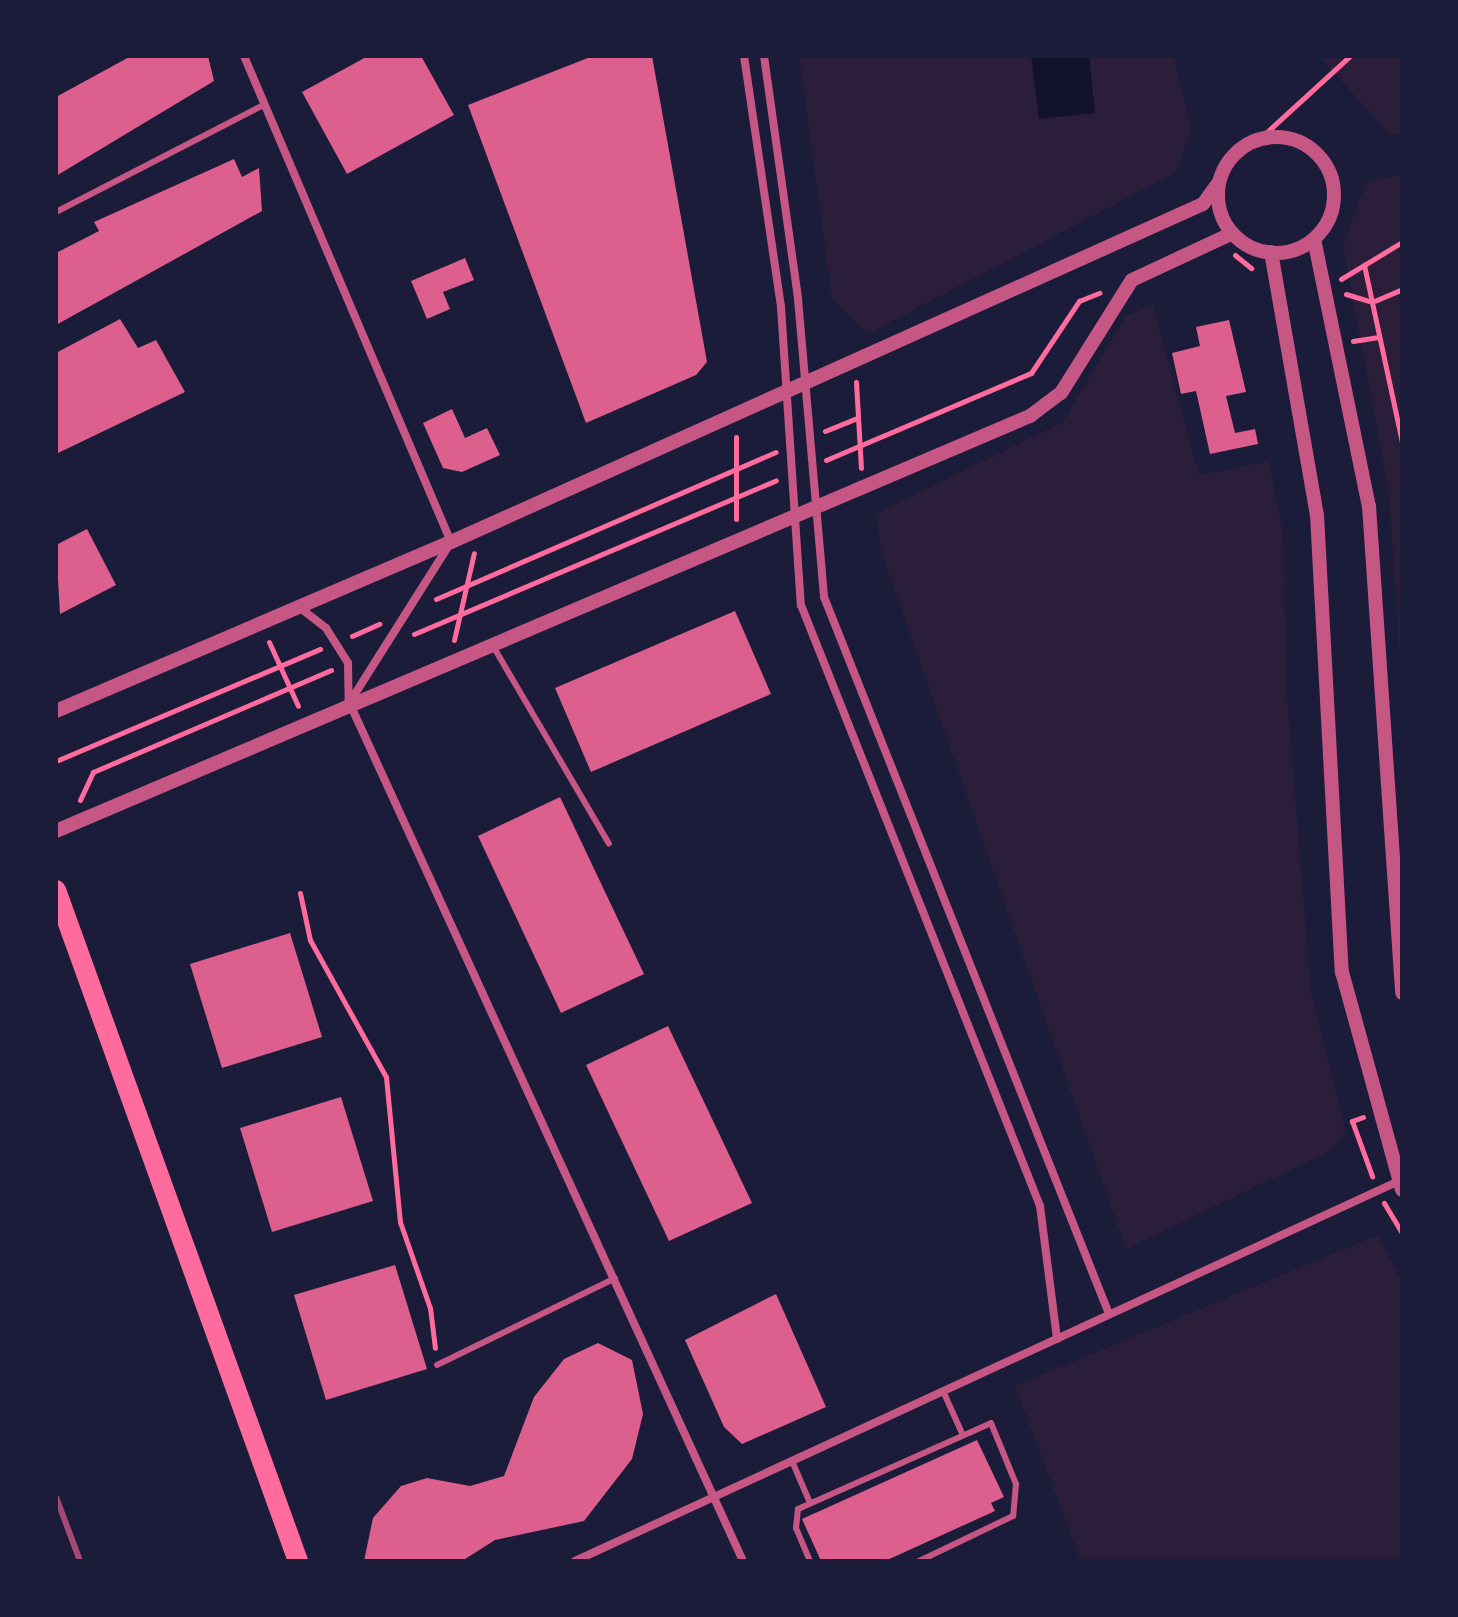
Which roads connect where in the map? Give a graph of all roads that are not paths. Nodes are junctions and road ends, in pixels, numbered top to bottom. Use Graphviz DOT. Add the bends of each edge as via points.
graph roads {
  1 [pos="244,56"];
  2 [pos="744,56"];
  3 [pos="764,56"];
  4 [pos="265,104"];
  5 [pos="1219,182"];
  6 [pos="56,212"];
  7 [pos="1233,233"];
  8 [pos="1314,239"];
  9 [pos="1271,252"];
  10 [pos="804,381"];
  11 [pos="787,389"];
  12 [pos="815,508"];
  13 [pos="792,521"];
  14 [pos="451,542"];
  15 [pos="299,607"];
  16 [pos="491,643"];
  17 [pos="349,702"];
  18 [pos="56,711"];
  19 [pos="62,829"];
  20 [pos="609,844"];
  21 [pos="56,890"];
  22 [pos="1402,993"];
  23 [pos="1401,1183"];
  24 [pos="615,1278"];
  25 [pos="1109,1314"];
  26 [pos="1057,1339"];
  27 [pos="437,1365"];
  28 [pos="943,1391"];
  29 [pos="962,1433"];
  30 [pos="792,1461"];
  31 [pos="716,1496"];
  32 [pos="810,1503"];
  33 [pos="298,1561"];
  34 [pos="575,1561"];
  35 [pos="743,1561"];
  36 [pos="810,1561"];
  37 [pos="919,1561"];
  1 -- 4 [label="street"];
  2 -- 11 [label="street"];
  3 -- 10 [label="street"];
  4 -- 6 [label="lane"];
  4 -- 14 [label="street"];
  5 -- 7 [label="street" via="1218,200"];
  5 -- 8 [label="street" via="1227,164 1258,140 1297,141 1327,166 1334,205"];
  5 -- 10 [label="street" via="1203,204"];
  7 -- 9 [label="street"];
  7 -- 12 [label="street" via="1132,280 1061,393 1030,416"];
  8 -- 9 [label="street"];
  8 -- 22 [label="street" via="1369,506"];
  9 -- 23 [label="street" via="1317,515 1342,972"];
  10 -- 11 [label="street"];
  10 -- 12 [label="street"];
  11 -- 13 [label="street"];
  11 -- 14 [label="street"];
  12 -- 13 [label="street"];
  12 -- 25 [label="street" via="824,597"];
  13 -- 16 [label="street"];
  13 -- 26 [label="street" via="801,605 1040,1206"];
  14 -- 15 [label="street"];
  14 -- 17 [label="street"];
  15 -- 17 [label="street" via="348,663"];
  15 -- 18 [label="street"];
  16 -- 17 [label="street"];
  16 -- 20 [label="lane"];
  17 -- 19 [label="street"];
  17 -- 24 [label="street"];
  21 -- 33 [label="main road"];
  23 -- 25 [label="street"];
  24 -- 27 [label="lane"];
  24 -- 31 [label="street"];
  25 -- 26 [label="street"];
  26 -- 28 [label="street"];
  28 -- 29 [label="lane"];
  28 -- 30 [label="street"];
  29 -- 32 [label="lane"];
  29 -- 37 [label="lane" via="995,1426 1017,1508 1007,1521"];
  30 -- 31 [label="street"];
  30 -- 32 [label="lane"];
  31 -- 34 [label="street"];
  31 -- 35 [label="street"];
  32 -- 36 [label="lane" via="794,1520"];
}
